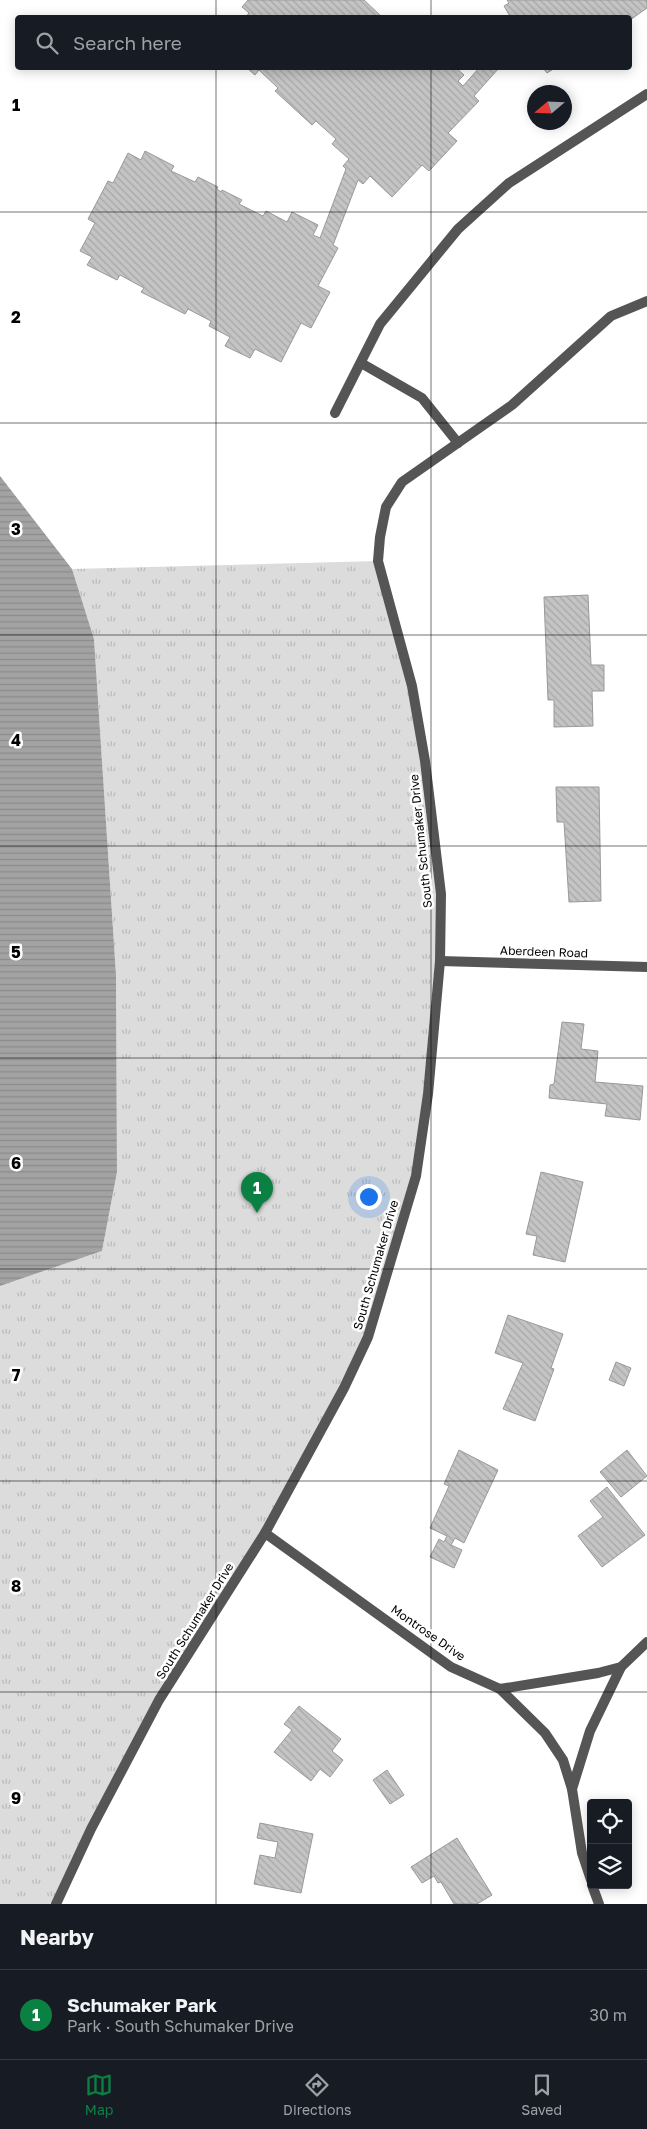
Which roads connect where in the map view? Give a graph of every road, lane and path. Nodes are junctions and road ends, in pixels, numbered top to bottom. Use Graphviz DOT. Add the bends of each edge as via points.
graph roads {
  1 [pos="647,94"];
  2 [pos="647,301"];
  3 [pos="361,363"];
  4 [pos="335,413"];
  5 [pos="458,444"];
  6 [pos="440,961"];
  7 [pos="647,967"];
  8 [pos="265,1533"];
  9 [pos="647,1642"];
  10 [pos="621,1666"];
  11 [pos="500,1689"];
  12 [pos="572,1789"];
  13 [pos="587,1868"];
  14 [pos="593,1889"];
  15 [pos="56,1904"];
  16 [pos="599,1904"];
  1 -- 3 [label="street" via="508,183 458,229 380,324"];
  2 -- 5 [label="street" via="611,316 512,405"];
  3 -- 4 [label="street"];
  3 -- 5 [label="street" via="422,398"];
  5 -- 6 [label="street, South Schumaker Drive" via="402,482 386,506 378,561 412,686 425,761 441,894"];
  6 -- 7 [label="street, Aberdeen Road"];
  6 -- 8 [label="street, South Schumaker Drive" via="428,1094 416,1176 368,1337"];
  8 -- 11 [label="street, Montrose Drive" via="451,1667"];
  8 -- 15 [label="street, South Schumaker Drive" via="159,1700 91,1829"];
  9 -- 10 [label="street"];
  10 -- 11 [label="street" via="598,1673"];
  10 -- 12 [label="street" via="590,1731"];
  11 -- 12 [label="street" via="545,1733 562,1760"];
  12 -- 13 [label="street"];
  14 -- 16 [label="street"];
}
